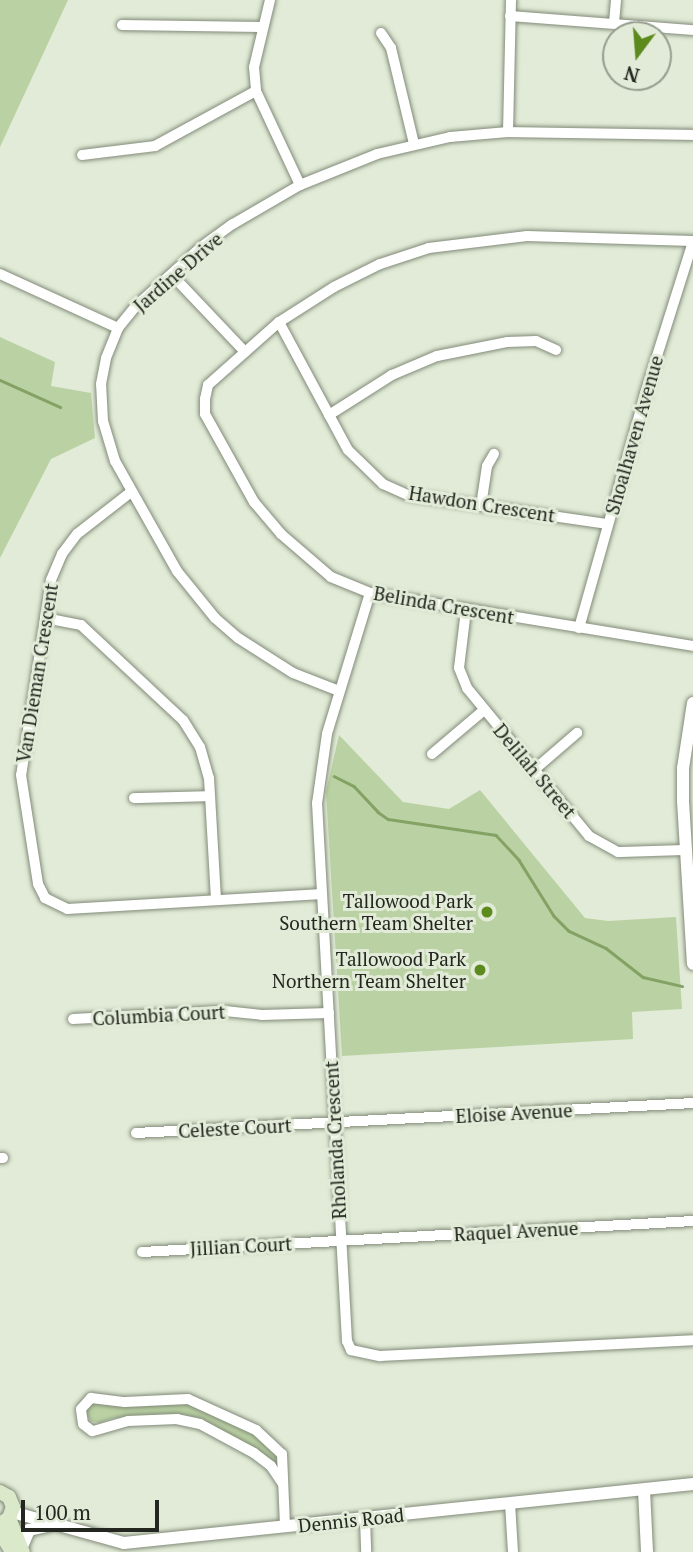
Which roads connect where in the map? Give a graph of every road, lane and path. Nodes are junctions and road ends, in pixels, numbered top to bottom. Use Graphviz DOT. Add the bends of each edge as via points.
graph roads {
  1 [pos="270,0"];
  2 [pos="511,0"];
  3 [pos="616,0"];
  4 [pos="510,16"];
  5 [pos="614,21"];
  6 [pos="602,22"];
  7 [pos="122,25"];
  8 [pos="261,27"];
  9 [pos="672,28"];
  10 [pos="693,30"];
  11 [pos="381,33"];
  12 [pos="256,91"];
  13 [pos="508,132"];
  14 [pos="693,135"];
  15 [pos="414,144"];
  16 [pos="82,155"];
  17 [pos="300,185"];
  18 [pos="693,241"];
  19 [pos="0,274"];
  20 [pos="172,275"];
  21 [pos="279,322"];
  22 [pos="118,328"];
  23 [pos="556,350"];
  24 [pos="245,352"];
  25 [pos="329,415"];
  26 [pos="494,454"];
  27 [pos="131,492"];
  28 [pos="481,506"];
  29 [pos="608,524"];
  30 [pos="370,593"];
  31 [pos="466,610"];
  32 [pos="45,618"];
  33 [pos="579,628"];
  34 [pos="693,646"];
  35 [pos="339,691"];
  36 [pos="693,703"];
  37 [pos="484,710"];
  38 [pos="577,733"];
  39 [pos="432,754"];
  40 [pos="534,770"];
  41 [pos="210,796"];
  42 [pos="134,798"];
  43 [pos="687,850"];
  44 [pos="322,894"];
  45 [pos="216,900"];
  46 [pos="692,914"];
  47 [pos="693,964"];
  48 [pos="329,1013"];
  49 [pos="73,1019"];
  50 [pos="693,1103"];
  51 [pos="334,1122"];
  52 [pos="136,1133"];
  53 [pos="693,1221"];
  54 [pos="340,1240"];
  55 [pos="142,1252"];
  56 [pos="693,1340"];
  57 [pos="283,1484"];
  58 [pos="693,1485"];
  59 [pos="644,1490"];
  60 [pos="0,1492"];
  61 [pos="510,1503"];
  62 [pos="7,1518"];
  63 [pos="365,1518"];
  64 [pos="54,1524"];
  65 [pos="285,1527"];
  66 [pos="0,1532"];
  67 [pos="19,1551"];
  68 [pos="366,1552"];
  69 [pos="513,1552"];
  70 [pos="647,1552"];
  1 -- 8 [label="street"];
  2 -- 4 [label="street"];
  3 -- 5 [label="street"];
  4 -- 6 [label="street"];
  4 -- 13 [label="street"];
  7 -- 8 [label="street"];
  8 -- 12 [label="street" via="254,67"];
  9 -- 10 [label="street"];
  11 -- 15 [label="street" via="391,48"];
  12 -- 16 [label="street" via="155,146"];
  12 -- 17 [label="street"];
  13 -- 14 [label="street, Jardine Drive"];
  13 -- 15 [label="street, Jardine Drive"];
  15 -- 17 [label="street, Jardine Drive"];
  17 -- 20 [label="street, Jardine Drive" via="222,232"];
  18 -- 21 [label="street, Belinda Crescent" via="527,236 429,248 334,286"];
  18 -- 29 [label="street, Shoalhaven Avenue"];
  19 -- 22 [label="street"];
  20 -- 22 [label="street, Jardine Drive"];
  20 -- 24 [label="street"];
  21 -- 24 [label="street, Belinda Crescent"];
  21 -- 25 [label="street, Hawdon Crescent"];
  22 -- 27 [label="street, Jardine Drive" via="106,358 100,403 107,439"];
  23 -- 25 [label="street" via="536,341 507,342 437,356 392,374"];
  24 -- 30 [label="street, Belinda Crescent" via="208,385 205,414 254,502 281,534 331,577"];
  25 -- 28 [label="street, Hawdon Crescent" via="348,450 383,484 408,495"];
  26 -- 28 [label="street" via="487,466"];
  27 -- 32 [label="street, Van Dieman Crescent" via="77,534 62,554 51,580"];
  27 -- 35 [label="street, Jardine Drive" via="177,571 215,618 284,668"];
  28 -- 29 [label="street, Hawdon Crescent"];
  29 -- 33 [label="street, Shoalhaven Avenue"];
  30 -- 31 [label="street, Belinda Crescent"];
  30 -- 35 [label="street, Rholanda Crescent"];
  31 -- 33 [label="street, Belinda Crescent"];
  31 -- 37 [label="street, Delilah Street" via="459,668"];
  32 -- 41 [label="street" via="81,625 183,720 200,747"];
  32 -- 45 [label="street, Van Dieman Crescent" via="21,775 38,884 45,898 68,909"];
  33 -- 34 [label="street, Belinda Crescent"];
  35 -- 44 [label="street, Rholanda Crescent" via="318,782"];
  36 -- 43 [label="street" via="684,768"];
  37 -- 39 [label="street"];
  37 -- 40 [label="street, Delilah Street"];
  38 -- 40 [label="street"];
  40 -- 43 [label="street, Delilah Street" via="599,844 618,852"];
  41 -- 42 [label="street"];
  41 -- 45 [label="street"];
  43 -- 46 [label="street"];
  44 -- 45 [label="street, Van Dieman Crescent"];
  44 -- 48 [label="street, Rholanda Crescent"];
  46 -- 47 [label="street"];
  48 -- 49 [label="street, Columbia Court" via="225,1011"];
  48 -- 51 [label="street, Rholanda Crescent"];
  50 -- 51 [label="street, Eloise Avenue"];
  51 -- 52 [label="street, Celeste Court"];
  51 -- 54 [label="street, Rholanda Crescent"];
  53 -- 54 [label="street, Raquel Avenue"];
  54 -- 55 [label="street, Jillian Court"];
  54 -- 56 [label="street, Rholanda Crescent" via="347,1341 351,1350 363,1355"];
  57 -- 57 [label="street" via="271,1466 254,1453 200,1424 177,1419 128,1421 92,1430 83,1424 81,1409 85,1401 97,1397 125,1402 201,1402 256,1430 279,1448"];
  57 -- 65 [label="street"];
  58 -- 59 [label="street, Dennis Road"];
  59 -- 61 [label="street, Dennis Road"];
  59 -- 70 [label="street"];
  60 -- 62 [label="main road" via="9,1497"];
  61 -- 63 [label="street, Dennis Road"];
  61 -- 69 [label="street"];
  62 -- 64 [label="street, Dennis Road"];
  62 -- 67 [label="main road"];
  63 -- 65 [label="street, Dennis Road"];
  63 -- 68 [label="street"];
  64 -- 65 [label="street, Dennis Road" via="124,1543"];
  64 -- 67 [label="street" via="29,1530"];
  66 -- 67 [label="main road"];
}
